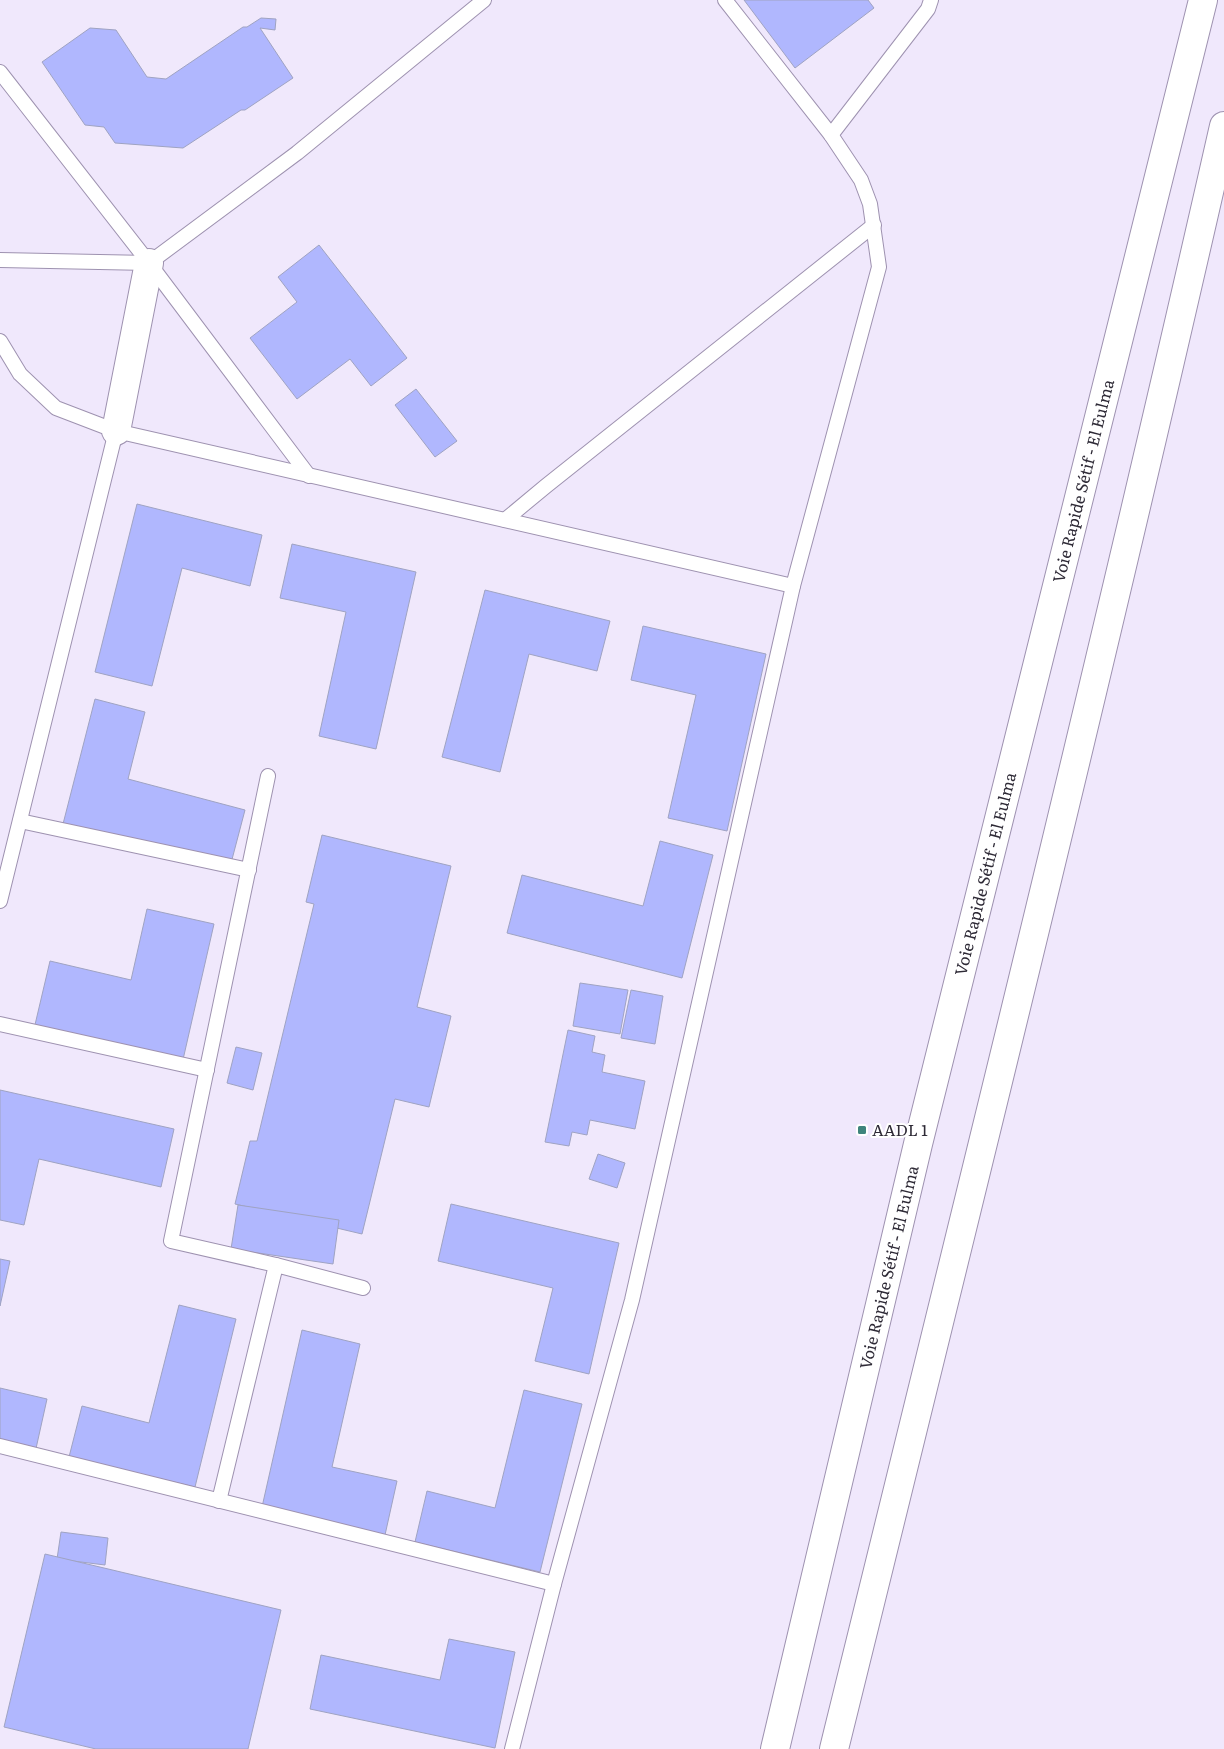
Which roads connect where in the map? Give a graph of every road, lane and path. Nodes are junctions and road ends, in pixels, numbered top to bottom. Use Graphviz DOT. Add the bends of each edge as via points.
graph roads {
  1 [pos="484,0"];
  2 [pos="725,0"];
  3 [pos="1203,0"];
  4 [pos="926,3"];
  5 [pos="0,72"];
  6 [pos="1224,126"];
  7 [pos="831,135"];
  8 [pos="874,225"];
  9 [pos="0,260"];
  10 [pos="149,263"];
  11 [pos="0,341"];
  12 [pos="116,431"];
  13 [pos="309,476"];
  14 [pos="505,520"];
  15 [pos="793,586"];
  16 [pos="268,776"];
  17 [pos="20,821"];
  18 [pos="248,870"];
  19 [pos="2,882"];
  20 [pos="0,902"];
  21 [pos="0,1024"];
  22 [pos="207,1070"];
  23 [pos="276,1265"];
  24 [pos="363,1288"];
  25 [pos="0,1446"];
  26 [pos="218,1500"];
  27 [pos="554,1584"];
  28 [pos="512,1749"];
  29 [pos="775,1749"];
  30 [pos="834,1749"];
  1 -- 10 [label="lane" via="297,153"];
  2 -- 7 [label="lane"];
  3 -- 29 [label="main road, Voie Rapide Sétif - El Eulma" via="918,1144"];
  4 -- 7 [label="lane"];
  5 -- 10 [label="lane"];
  6 -- 30 [label="main road" via="980,1160"];
  7 -- 8 [label="lane" via="861,180"];
  8 -- 14 [label="lane"];
  8 -- 15 [label="lane" via="879,267"];
  9 -- 10 [label="lane"];
  10 -- 12 [label="main road"];
  10 -- 13 [label="lane"];
  11 -- 12 [label="lane" via="20,374 56,408"];
  12 -- 13 [label="lane"];
  12 -- 17 [label="lane"];
  13 -- 14 [label="lane"];
  14 -- 15 [label="lane"];
  15 -- 27 [label="lane" via="632,1300"];
  16 -- 18 [label="lane"];
  17 -- 18 [label="lane"];
  17 -- 19 [label="lane"];
  18 -- 22 [label="lane"];
  19 -- 20 [label="lane"];
  21 -- 22 [label="lane"];
  22 -- 23 [label="lane" via="171,1240"];
  23 -- 24 [label="lane"];
  23 -- 26 [label="lane"];
  25 -- 26 [label="lane"];
  26 -- 27 [label="lane"];
  27 -- 28 [label="lane"];
}
